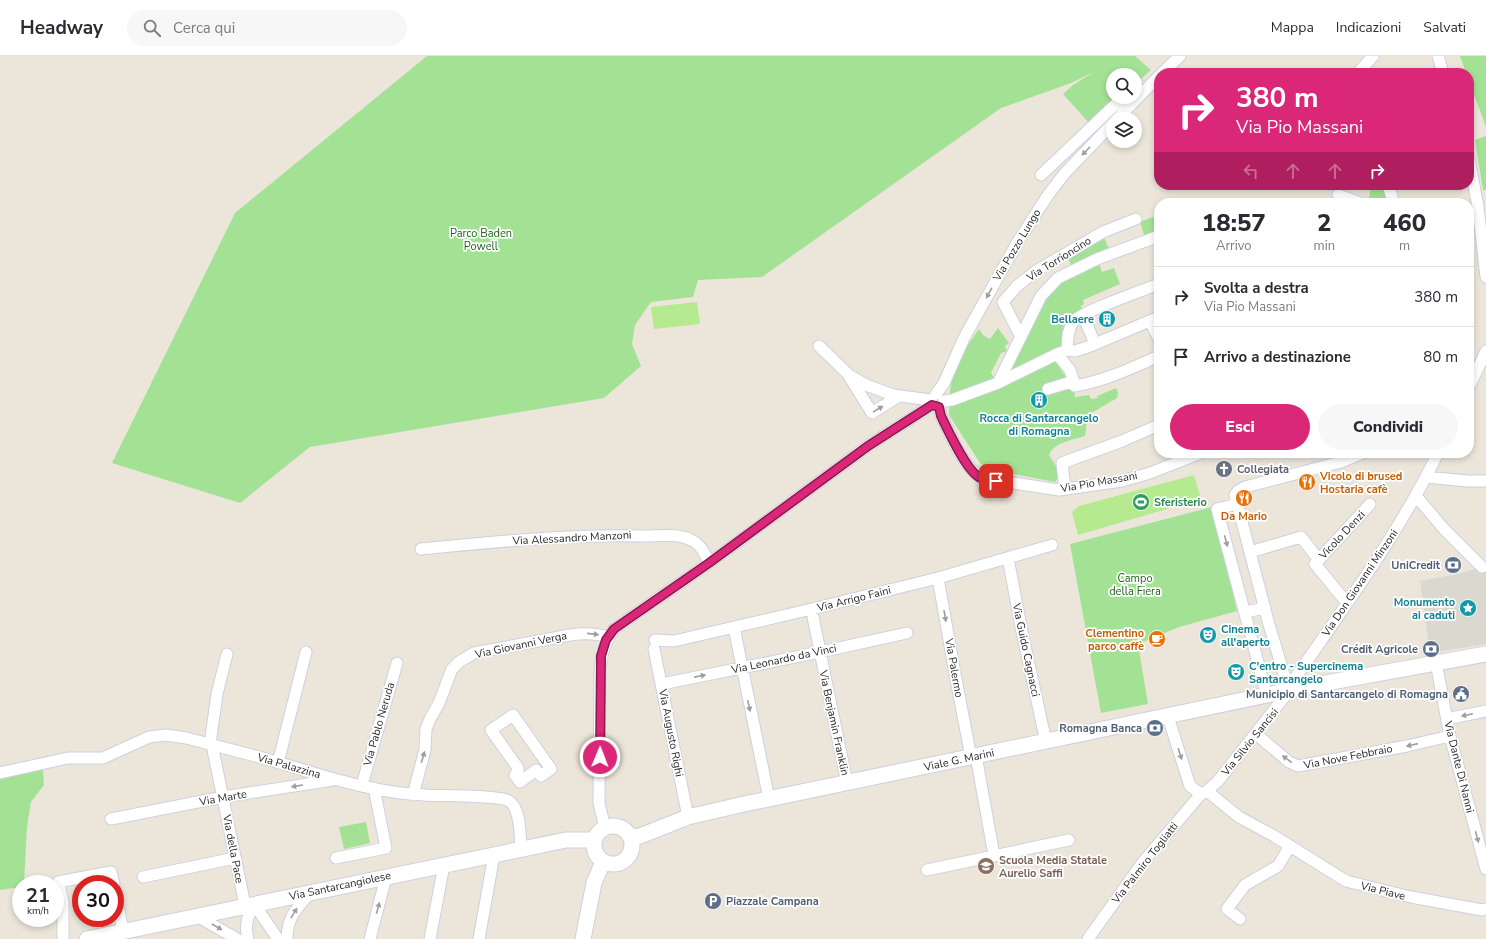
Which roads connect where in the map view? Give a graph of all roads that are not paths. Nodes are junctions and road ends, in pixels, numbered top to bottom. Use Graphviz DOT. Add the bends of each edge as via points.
graph roads {
  1 [pos="1180,56"];
  2 [pos="1373,56"];
  3 [pos="1438,56"];
  4 [pos="1167,68"];
  5 [pos="1362,68"];
  6 [pos="1441,68"];
  7 [pos="1154,81"];
  8 [pos="1130,106"];
  9 [pos="1124,112"];
  10 [pos="1106,130"];
  11 [pos="1474,174"];
  12 [pos="1041,175"];
  13 [pos="1338,194"];
  14 [pos="1481,194"];
  15 [pos="1348,198"];
  16 [pos="1136,219"];
  17 [pos="1154,238"];
  18 [pos="1486,277"];
  19 [pos="1154,286"];
  20 [pos="1083,316"];
  21 [pos="1154,319"];
  22 [pos="1021,337"];
  23 [pos="1095,344"];
  24 [pos="819,346"];
  25 [pos="1486,351"];
  26 [pos="1062,352"];
  27 [pos="1154,358"];
  28 [pos="849,375"];
  29 [pos="1474,376"];
  30 [pos="998,383"];
  31 [pos="1074,383"];
  32 [pos="1048,389"];
  33 [pos="899,396"];
  34 [pos="937,400"];
  35 [pos="1154,427"];
  36 [pos="1188,458"];
  37 [pos="1350,458"];
  38 [pos="1436,458"];
  39 [pos="1426,477"];
  40 [pos="1486,481"];
  41 [pos="1065,489"];
  42 [pos="1416,496"];
  43 [pos="1236,500"];
  44 [pos="1370,504"];
  45 [pos="1052,545"];
  46 [pos="421,549"];
  47 [pos="1250,552"];
  48 [pos="1008,558"];
  49 [pos="1319,560"];
  50 [pos="709,563"];
  51 [pos="1482,567"];
  52 [pos="938,578"];
  53 [pos="1347,603"];
  54 [pos="1265,608"];
  55 [pos="1245,612"];
  56 [pos="813,617"];
  57 [pos="735,632"];
  58 [pos="906,633"];
  59 [pos="608,637"];
  60 [pos="654,644"];
  61 [pos="306,652"];
  62 [pos="820,652"];
  63 [pos="227,654"];
  64 [pos="1486,654"];
  65 [pos="397,663"];
  66 [pos="1436,663"];
  67 [pos="741,668"];
  68 [pos="662,684"];
  69 [pos="1288,686"];
  70 [pos="1267,696"];
  71 [pos="1486,711"];
  72 [pos="1168,717"];
  73 [pos="1447,719"];
  74 [pos="1256,734"];
  75 [pos="1450,736"];
  76 [pos="1046,742"];
  77 [pos="211,744"];
  78 [pos="974,757"];
  79 [pos="278,763"];
  80 [pos="551,769"];
  81 [pos="0,773"];
  82 [pos="335,780"];
  83 [pos="847,783"];
  84 [pos="362,785"];
  85 [pos="374,788"];
  86 [pos="1204,793"];
  87 [pos="413,795"];
  88 [pos="223,797"];
  89 [pos="769,799"];
  90 [pos="688,817"];
  91 [pos="111,819"];
  92 [pos="605,828"];
  93 [pos="631,837"];
  94 [pos="594,840"];
  95 [pos="1069,840"];
  96 [pos="1290,846"];
  97 [pos="521,849"];
  98 [pos="494,855"];
  99 [pos="994,856"];
  100 [pos="234,858"];
  101 [pos="336,858"];
  102 [pos="603,862"];
  103 [pos="444,865"];
  104 [pos="927,870"];
  105 [pos="1486,870"];
  106 [pos="95,875"];
  107 [pos="112,875"];
  108 [pos="143,877"];
  109 [pos="386,877"];
  110 [pos="72,879"];
  111 [pos="310,892"];
  112 [pos="250,905"];
  113 [pos="1486,909"];
  114 [pos="197,916"];
  115 [pos="1240,919"];
  116 [pos="122,927"];
  117 [pos="123,931"];
  118 [pos="63,939"];
  119 [pos="87,939"];
  120 [pos="237,939"];
  121 [pos="248,939"];
  122 [pos="278,939"];
  123 [pos="288,939"];
  124 [pos="370,939"];
  125 [pos="430,939"];
  126 [pos="479,939"];
  127 [pos="583,939"];
  128 [pos="1088,939"];
  1 -- 4 [label="street"];
  2 -- 5 [label="street"];
  3 -- 6 [label="street"];
  7 -- 8 [label="street"];
  8 -- 9 [label="street"];
  8 -- 12 [label="street" via="1122,102 1116,104"];
  10 -- 34 [label="street, Via Pozzo Lungo, one-way" via="1064,174 1017,242 964,338"];
  11 -- 14 [label="street"];
  13 -- 15 [label="street"];
  14 -- 18 [label="street"];
  16 -- 22 [label="street, Via Torrioncino" via="1086,241 1036,271 1017,286 1003,302"];
  17 -- 22 [label="street" via="1098,259 1058,278 1041,296"];
  19 -- 20 [label="street"];
  20 -- 23 [label="street"];
  20 -- 26 [label="street" via="1074,321 1069,329"];
  21 -- 23 [label="street"];
  22 -- 30 [label="street"];
  23 -- 26 [label="street" via="1075,351"];
  24 -- 28 [label="street"];
  25 -- 29 [label="street"];
  26 -- 30 [label="street"];
  26 -- 31 [label="street"];
  27 -- 31 [label="street" via="1093,381"];
  28 -- 33 [label="street" via="866,385"];
  28 -- 33 [label="street, one-way" via="872,413"];
  30 -- 34 [label="street" via="952,400"];
  31 -- 32 [label="street"];
  33 -- 34 [label="street"];
  34 -- 41 [label="street, Via Pio Massani" via="941,416 967,465 981,478"];
  34 -- 50 [label="street" via="868,446"];
  35 -- 41 [label="street" via="1062,463"];
  36 -- 41 [label="street, Via Pio Massani" via="1122,481"];
  37 -- 43 [label="street" via="1245,488 1238,491"];
  38 -- 39 [label="street, Via Don Giovanni Minzoni"];
  39 -- 40 [label="street"];
  39 -- 42 [label="street, Via Don Giovanni Minzoni"];
  42 -- 51 [label="street"];
  42 -- 53 [label="street, Via Don Giovanni Minzoni"];
  43 -- 47 [label="street"];
  43 -- 55 [label="street, one-way" via="1218,509"];
  44 -- 49 [label="street, Vicolo Denzi"];
  45 -- 48 [label="street, Via Arrigo Faini"];
  46 -- 50 [label="street, Via Alessandro Manzoni" via="556,537 683,537 693,540 700,546"];
  47 -- 49 [label="street" via="1301,537"];
  47 -- 54 [label="street"];
  48 -- 52 [label="street, Via Arrigo Faini"];
  48 -- 76 [label="street, Via Guido Cagnacci"];
  49 -- 53 [label="street, Vicolo Denzi" via="1315,564"];
  50 -- 59 [label="street" via="614,629"];
  52 -- 60 [label="street, Via Arrigo Faini"];
  52 -- 78 [label="street, Via Palermo, one-way" via="954,674"];
  53 -- 69 [label="street, Via Don Giovanni Minzoni"];
  54 -- 55 [label="street"];
  54 -- 69 [label="street"];
  55 -- 70 [label="street"];
  56 -- 62 [label="street, Via Benjamin Franklin"];
  57 -- 67 [label="street"];
  58 -- 62 [label="street, Via Leonardo da Vinci"];
  87 -- 59 [label="street, Via Giovanni Verga, one-way" via="425,750 426,729 452,669 459,662 474,654 570,635 583,633"];
  59 -- 92 [label="street" via="601,656 600,671 599,803"];
  60 -- 68 [label="street, Via Augusto Righi"];
  61 -- 79 [label="street"];
  62 -- 67 [label="street, Via Leonardo da Vinci"];
  62 -- 83 [label="street, Via Benjamin Franklin"];
  63 -- 77 [label="street"];
  64 -- 66 [label="main road, Viale G. Marini"];
  65 -- 84 [label="street, Via Pablo Neruda"];
  66 -- 69 [label="main road, Viale G. Marini"];
  66 -- 73 [label="street, Via Dante Di Nanni"];
  68 -- 67 [label="street, Via Leonardo da Vinci, one-way"];
  67 -- 89 [label="street, one-way"];
  68 -- 90 [label="street, Via Augusto Righi"];
  69 -- 70 [label="main road, Viale G. Marini"];
  69 -- 74 [label="street, Via Silvio Sancisi"];
  70 -- 72 [label="main road, Viale G. Marini"];
  71 -- 73 [label="street, one-way"];
  72 -- 76 [label="main road, Viale G. Marini"];
  72 -- 86 [label="street, Via Piave, one-way" via="1190,786"];
  73 -- 75 [label="street, Via Dante Di Nanni"];
  75 -- 74 [label="street, Via Nove Febbraio, one-way" via="1298,766 1289,762"];
  74 -- 86 [label="street, Via Silvio Sancisi" via="1218,781"];
  75 -- 105 [label="street, Via Dante Di Nanni, one-way"];
  76 -- 78 [label="main road, Viale G. Marini"];
  77 -- 79 [label="street, Via Palazzina"];
  77 -- 81 [label="street, Via Palazzina" via="166,735 149,737 102,758 68,758"];
  77 -- 88 [label="street, Via della Pace"];
  78 -- 83 [label="main road, Viale G. Marini"];
  78 -- 99 [label="street, Via Palermo"];
  79 -- 82 [label="street, Via Palazzina"];
  80 -- 80 [label="street" via="513,715 491,730 518,768 515,775 520,782 536,770 541,776"];
  82 -- 84 [label="street, Via Palazzina"];
  82 -- 88 [label="street, Via Marte, one-way"];
  83 -- 89 [label="main road, Viale G. Marini"];
  84 -- 85 [label="street, Via Palazzina"];
  85 -- 87 [label="street, Via Palazzina"];
  85 -- 101 [label="street" via="386,848"];
  86 -- 96 [label="street, Via Piave" via="1239,817"];
  86 -- 128 [label="street, Via Palmiro Togliatti" via="1143,862"];
  87 -- 97 [label="street, Via Palazzina" via="509,801 517,812"];
  88 -- 91 [label="street, Via Marte"];
  88 -- 100 [label="street, Via della Pace"];
  89 -- 90 [label="main road, Viale G. Marini"];
  90 -- 93 [label="main road, Viale G. Marini" via="640,836"];
  92 -- 93 [label="main road" via="617,826"];
  92 -- 94 [label="main road"];
  93 -- 102 [label="main road" via="632,849 626,860 615,865"];
  94 -- 97 [label="main road, Via Santarcangiolese" via="566,840"];
  94 -- 102 [label="main road" via="595,852"];
  95 -- 99 [label="street"];
  96 -- 113 [label="street, Via Piave" via="1346,881 1411,897"];
  96 -- 115 [label="street" via="1278,866 1245,885 1231,903 1227,909"];
  97 -- 98 [label="main road, Via Santarcangiolese"];
  98 -- 103 [label="main road, Via Santarcangiolese"];
  98 -- 126 [label="street"];
  99 -- 104 [label="street"];
  100 -- 108 [label="street"];
  100 -- 112 [label="street, Via della Pace"];
  102 -- 127 [label="main road" via="594,883"];
  103 -- 109 [label="main road, Via Santarcangiolese"];
  103 -- 125 [label="street"];
  106 -- 107 [label="street" via="111,872"];
  109 -- 111 [label="main road, Via Santarcangiolese"];
  124 -- 109 [label="street, one-way"];
  110 -- 118 [label="street" via="58,882 63,902"];
  111 -- 112 [label="main road, Via Santarcangiolese"];
  123 -- 111 [label="street, one-way" via="291,917"];
  112 -- 114 [label="main road, Via Santarcangiolese"];
  112 -- 121 [label="street" via="246,927"];
  112 -- 122 [label="street"];
  114 -- 117 [label="main road, Via Santarcangiolese"];
  114 -- 120 [label="street, one-way"];
  116 -- 117 [label="street"];
  117 -- 119 [label="main road, Via Santarcangiolese"];
}
